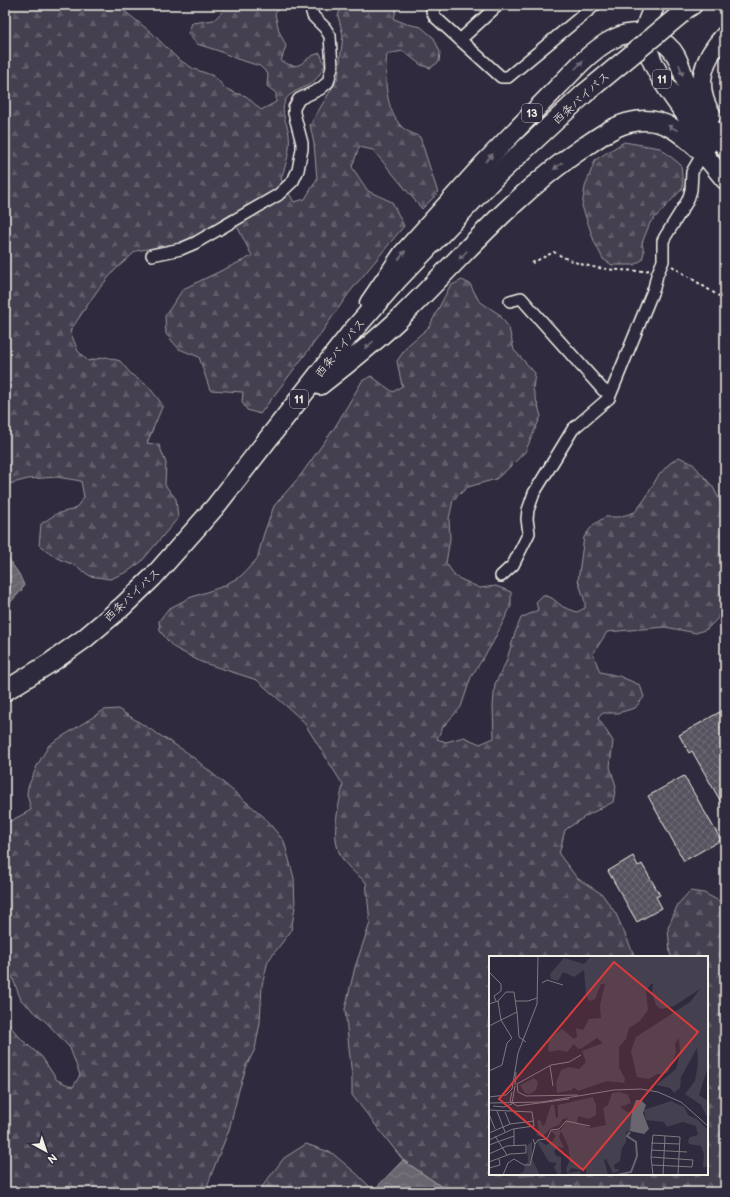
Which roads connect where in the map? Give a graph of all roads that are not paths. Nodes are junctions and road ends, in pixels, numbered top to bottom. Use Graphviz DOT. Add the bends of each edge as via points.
graph roads {
  1 [pos="310,5"];
  2 [pos="437,5"];
  3 [pos="498,5"];
  4 [pos="595,5"];
  5 [pos="655,5"];
  6 [pos="687,8"];
  7 [pos="645,33"];
  8 [pos="725,35"];
  9 [pos="460,40"];
  10 [pos="716,139"];
  11 [pos="725,166"];
  12 [pos="725,180"];
  13 [pos="152,255"];
  14 [pos="510,301"];
  15 [pos="350,334"];
  16 [pos="611,393"];
  17 [pos="292,409"];
  18 [pos="501,576"];
  19 [pos="5,691"];
  1 -- 13 [label="street" via="313,16 330,36 332,67 328,82 299,99 294,108 302,149 293,181 278,195 195,243 181,249"];
  2 -- 9 [label="street" via="432,11 435,17"];
  3 -- 9 [label="street"];
  4 -- 9 [label="street" via="508,78 502,77"];
  5 -- 7 [label="highway"];
  6 -- 15 [label="highway, 西条バイパス / 11, bridge" via="584,94 497,175 397,280"];
  7 -- 10 [label="highway, 11" via="649,52 659,76"];
  15 -- 7 [label="main road, 13, one-way" via="403,253 575,68 615,37"];
  8 -- 10 [label="main road" via="712,51 702,75 701,87"];
  10 -- 11 [label="main road"];
  10 -- 12 [label="main road"];
  10 -- 16 [label="street" via="692,172 688,200 665,237 662,266"];
  10 -- 17 [label="highway, 11, one-way" via="686,137 676,129 647,120 632,122 605,133 538,182 398,320"];
  14 -- 16 [label="street" via="521,298 603,390"];
  15 -- 17 [label="highway, 西条バイパス / 11"];
  16 -- 18 [label="street" via="609,398 573,430 534,493 528,510 529,533 512,566"];
  17 -- 19 [label="highway, 西条バイパス / 11" via="215,507 153,577 84,639"];
}
